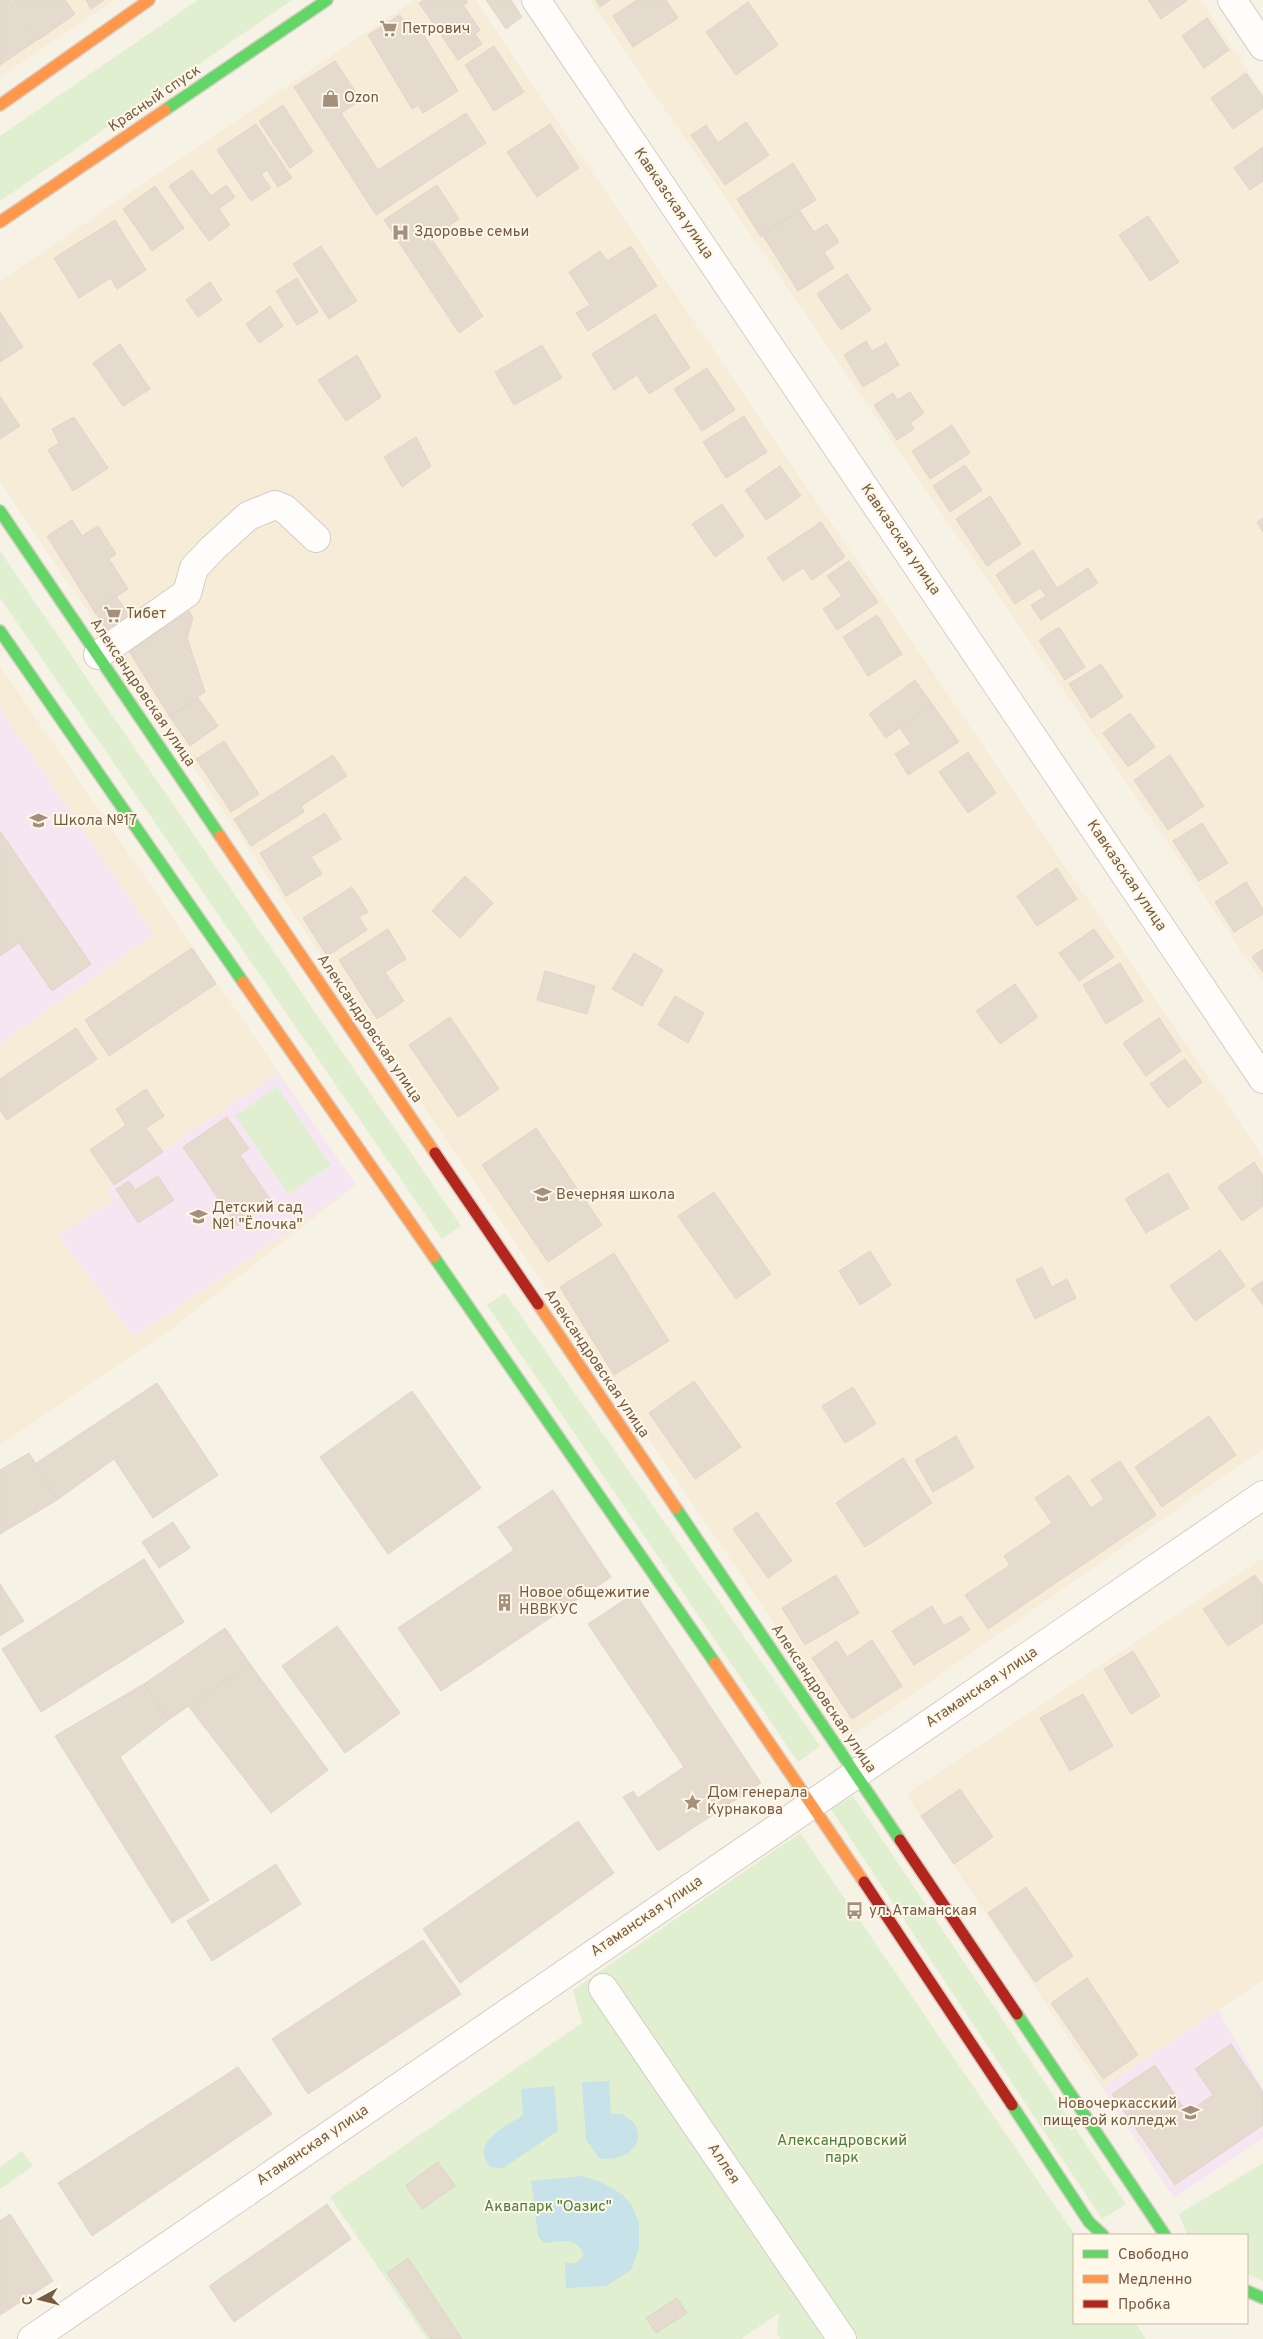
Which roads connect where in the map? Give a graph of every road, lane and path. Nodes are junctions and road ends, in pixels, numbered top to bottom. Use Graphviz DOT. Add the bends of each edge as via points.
graph roads {
  1 [pos="149,0"];
  2 [pos="328,0"];
  3 [pos="536,0"];
  4 [pos="1232,0"];
  5 [pos="1263,46"];
  6 [pos="0,105"];
  7 [pos="0,222"];
  8 [pos="0,511"];
  9 [pos="316,538"];
  10 [pos="0,631"];
  11 [pos="98,655"];
  12 [pos="1263,1079"];
  13 [pos="1263,1495"];
  14 [pos="856,1774"];
  15 [pos="812,1804"];
  16 [pos="603,1988"];
  17 [pos="1102,2234"];
  18 [pos="1164,2234"];
  19 [pos="1248,2291"];
  20 [pos="1263,2298"];
  21 [pos="32,2339"];
  22 [pos="842,2339"];
  1 -- 6 [label="street"];
  2 -- 7 [label="street, Красный спуск"];
  3 -- 12 [label="street, Кавказская улица"];
  4 -- 5 [label="street"];
  8 -- 11 [label="street, Александровская улица"];
  9 -- 11 [label="street" via="285,509 275,505 248,516 194,568 187,593"];
  10 -- 15 [label="street"];
  11 -- 14 [label="street, Александровская улица"];
  13 -- 14 [label="street, Атаманская улица"];
  14 -- 15 [label="street, Атаманская улица"];
  14 -- 18 [label="street, Александровская улица"];
  15 -- 17 [label="street" via="1089,2222"];
  15 -- 21 [label="street, Атаманская улица"];
  16 -- 22 [label="street, Аллея"];
  19 -- 20 [label="street"];
}
